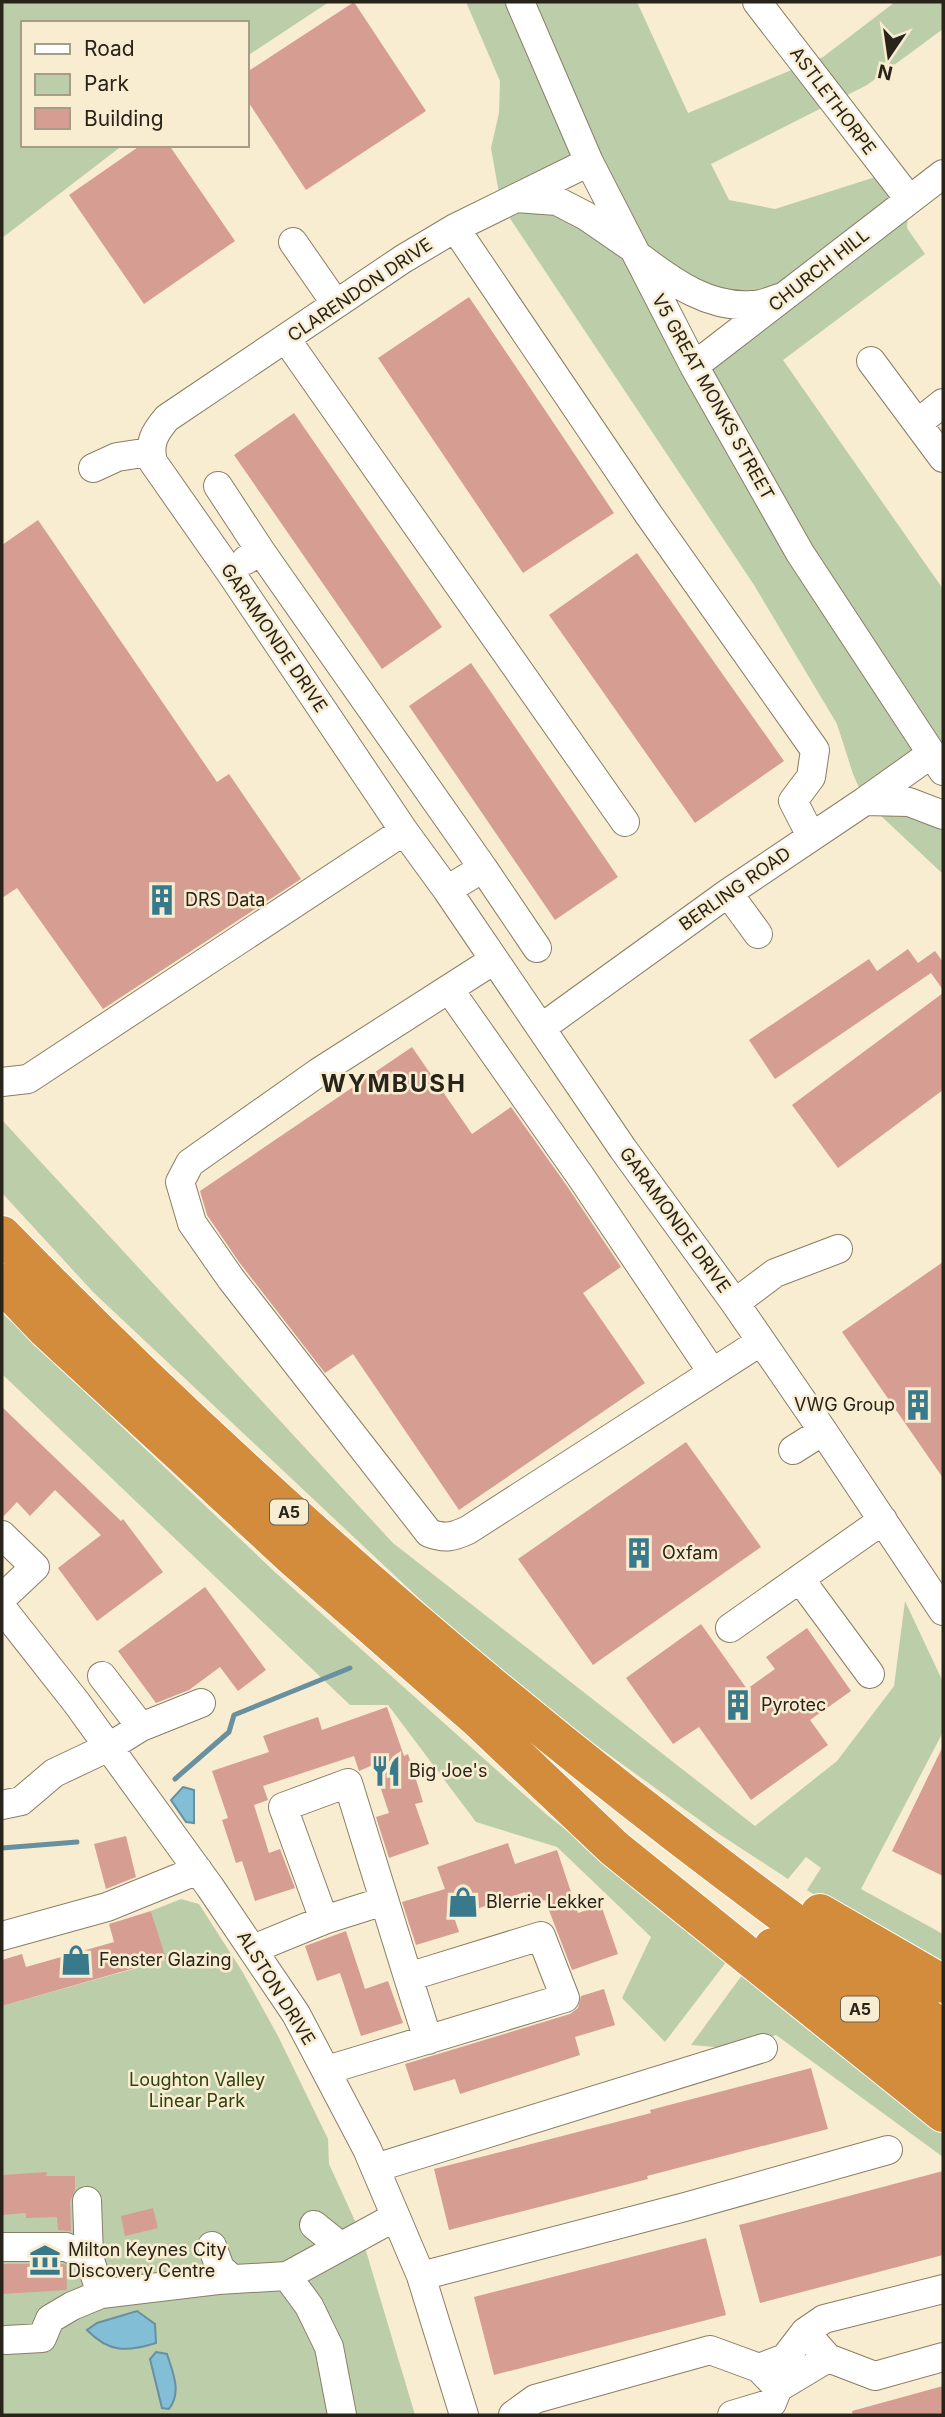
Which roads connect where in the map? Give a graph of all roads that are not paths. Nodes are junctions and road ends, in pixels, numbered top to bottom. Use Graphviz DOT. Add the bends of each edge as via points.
graph roads {
  1 [pos="520,2"];
  2 [pos="757,2"];
  3 [pos="589,162"];
  4 [pos="943,174"];
  5 [pos="516,198"];
  6 [pos="909,199"];
  7 [pos="455,228"];
  8 [pos="293,242"];
  9 [pos="634,251"];
  10 [pos="787,296"];
  11 [pos="335,304"];
  12 [pos="286,339"];
  13 [pos="871,361"];
  14 [pos="694,366"];
  15 [pos="943,403"];
  16 [pos="918,423"];
  17 [pos="151,448"];
  18 [pos="943,458"];
  19 [pos="93,468"];
  20 [pos="218,486"];
  21 [pos="260,550"];
  22 [pos="230,572"];
  23 [pos="937,763"];
  24 [pos="866,801"];
  25 [pos="943,815"];
  26 [pos="625,822"];
  27 [pos="404,831"];
  28 [pos="811,836"];
  29 [pos="483,867"];
  30 [pos="447,890"];
  31 [pos="728,892"];
  32 [pos="758,934"];
  33 [pos="537,948"];
  34 [pos="494,960"];
  35 [pos="449,989"];
  36 [pos="541,1028"];
  37 [pos="2,1082"];
  38 [pos="2,1235"];
  39 [pos="838,1249"];
  40 [pos="2,1283"];
  41 [pos="734,1303"];
  42 [pos="761,1342"];
  43 [pos="712,1371"];
  44 [pos="823,1431"];
  45 [pos="793,1450"];
  46 [pos="883,1520"];
  47 [pos="2,1535"];
  48 [pos="800,1579"];
  49 [pos="2,1598"];
  50 [pos="2,1608"];
  51 [pos="943,1611"];
  52 [pos="730,1628"];
  53 [pos="870,1674"];
  54 [pos="102,1676"];
  55 [pos="201,1703"];
  56 [pos="478,1719"];
  57 [pos="141,1727"];
  58 [pos="109,1747"];
  59 [pos="594,1769"];
  60 [pos="2,1805"];
  61 [pos="198,1870"];
  62 [pos="384,1901"];
  63 [pos="324,1920"];
  64 [pos="2,1936"];
  65 [pos="253,1949"];
  66 [pos="408,1978"];
  67 [pos="943,1984"];
  68 [pos="943,2029"];
  69 [pos="428,2040"];
  70 [pos="763,2048"];
  71 [pos="943,2069"];
  72 [pos="327,2070"];
  73 [pos="943,2113"];
  74 [pos="888,2150"];
  75 [pos="375,2168"];
  76 [pos="87,2201"];
  77 [pos="394,2217"];
  78 [pos="314,2225"];
  79 [pos="2,2246"];
  80 [pos="212,2246"];
  81 [pos="340,2246"];
  82 [pos="89,2257"];
  83 [pos="287,2276"];
  84 [pos="421,2276"];
  85 [pos="232,2279"];
  86 [pos="943,2289"];
  87 [pos="101,2294"];
  88 [pos="806,2332"];
  89 [pos="6,2340"];
  90 [pos="943,2357"];
  91 [pos="828,2358"];
  92 [pos="768,2378"];
  93 [pos="342,2415"];
  94 [pos="464,2415"];
  95 [pos="513,2415"];
  96 [pos="732,2415"];
  1 -- 3 [label="street, V5 GREAT MONKS STREET"];
  2 -- 6 [label="street, ASTLETHORPE"];
  3 -- 5 [label="street, CLARENDON DRIVE"];
  3 -- 9 [label="street, V5 GREAT MONKS STREET"];
  4 -- 6 [label="street, CHURCH HILL"];
  5 -- 7 [label="street, CLARENDON DRIVE"];
  5 -- 9 [label="street" via="557,201"];
  6 -- 10 [label="street, CHURCH HILL"];
  7 -- 11 [label="street, CLARENDON DRIVE"];
  7 -- 28 [label="street" via="649,515 816,750 811,777 793,801"];
  8 -- 11 [label="street"];
  9 -- 10 [label="street" via="679,287 718,303 753,306"];
  9 -- 14 [label="street, V5 GREAT MONKS STREET"];
  10 -- 14 [label="street, CHURCH HILL"];
  11 -- 12 [label="street, CLARENDON DRIVE"];
  12 -- 17 [label="street, CLARENDON DRIVE" via="167,418 154,433"];
  12 -- 26 [label="street"];
  13 -- 16 [label="street"];
  14 -- 23 [label="street, V5 GREAT MONKS STREET" via="800,553"];
  15 -- 16 [label="street"];
  16 -- 18 [label="street"];
  17 -- 19 [label="street"];
  17 -- 22 [label="street, GARAMONDE DRIVE" via="153,462"];
  20 -- 21 [label="street"];
  21 -- 22 [label="street"];
  21 -- 29 [label="street"];
  22 -- 27 [label="street, GARAMONDE DRIVE"];
  23 -- 24 [label="street, BERLING ROAD"];
  24 -- 25 [label="street" via="909,802"];
  24 -- 28 [label="street, BERLING ROAD"];
  27 -- 30 [label="street, GARAMONDE DRIVE"];
  27 -- 37 [label="street" via="29,1079"];
  28 -- 31 [label="street, BERLING ROAD"];
  29 -- 30 [label="street"];
  29 -- 33 [label="street"];
  30 -- 34 [label="street, GARAMONDE DRIVE"];
  31 -- 32 [label="street"];
  31 -- 36 [label="street, BERLING ROAD"];
  34 -- 35 [label="street"];
  34 -- 36 [label="street, GARAMONDE DRIVE"];
  35 -- 43 [label="street"];
  35 -- 43 [label="street" via="308,1079 190,1163 180,1182 192,1223 429,1533 442,1538 468,1530"];
  36 -- 41 [label="street, GARAMONDE DRIVE"];
  38 -- 59 [label="highway, A5" via="302,1524"];
  39 -- 41 [label="street" via="775,1273"];
  40 -- 56 [label="highway, A5" via="295,1559"];
  41 -- 42 [label="street, GARAMONDE DRIVE"];
  42 -- 43 [label="street"];
  42 -- 44 [label="street, GARAMONDE DRIVE"];
  44 -- 45 [label="street"];
  44 -- 46 [label="street, GARAMONDE DRIVE"];
  46 -- 48 [label="street"];
  46 -- 51 [label="street, GARAMONDE DRIVE"];
  47 -- 49 [label="street" via="35,1567"];
  48 -- 52 [label="street"];
  48 -- 53 [label="street"];
  50 -- 58 [label="street, ALSTON DRIVE"];
  54 -- 57 [label="street"];
  55 -- 57 [label="street"];
  56 -- 71 [label="highway, A5" via="742,1924"];
  56 -- 73 [label="highway" via="614,1848"];
  57 -- 58 [label="street"];
  58 -- 60 [label="street" via="54,1773 21,1801"];
  58 -- 61 [label="street, ALSTON DRIVE"];
  59 -- 67 [label="highway" via="837,1923"];
  59 -- 68 [label="highway, A5" via="753,1893"];
  61 -- 64 [label="street" via="107,1907"];
  61 -- 65 [label="street, ALSTON DRIVE"];
  62 -- 63 [label="street"];
  62 -- 63 [label="street" via="348,1783 283,1807"];
  62 -- 66 [label="street"];
  63 -- 65 [label="street"];
  65 -- 72 [label="street, ALSTON DRIVE"];
  66 -- 69 [label="street"];
  66 -- 69 [label="street" via="541,1936 565,1998"];
  69 -- 72 [label="street"];
  70 -- 75 [label="street"];
  72 -- 75 [label="street, ALSTON DRIVE"];
  74 -- 84 [label="street"];
  75 -- 77 [label="street, ALSTON DRIVE"];
  76 -- 82 [label="street"];
  77 -- 81 [label="street"];
  77 -- 84 [label="street, ALSTON DRIVE"];
  78 -- 81 [label="street"];
  79 -- 82 [label="street" via="66,2247"];
  80 -- 85 [label="street" via="220,2268"];
  81 -- 83 [label="street"];
  82 -- 87 [label="street"];
  83 -- 85 [label="street"];
  83 -- 93 [label="street" via="309,2306 329,2347"];
  84 -- 94 [label="street, ALSTON DRIVE"];
  85 -- 87 [label="street"];
  86 -- 88 [label="street" via="824,2319"];
  87 -- 89 [label="street" via="50,2319 42,2338"];
  88 -- 91 [label="street"];
  88 -- 92 [label="street"];
  90 -- 91 [label="street" via="875,2376"];
  91 -- 92 [label="street"];
  92 -- 95 [label="street" via="710,2350 535,2399"];
  92 -- 96 [label="street" via="772,2403"];
}
